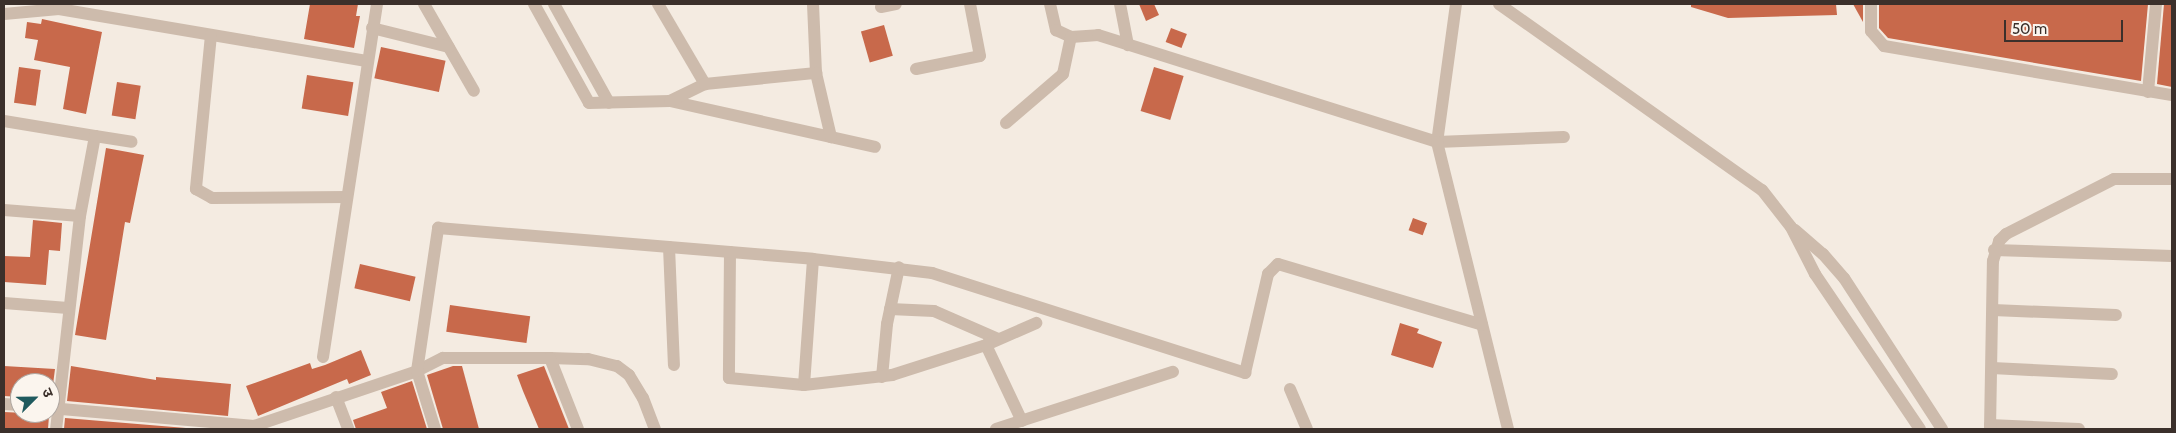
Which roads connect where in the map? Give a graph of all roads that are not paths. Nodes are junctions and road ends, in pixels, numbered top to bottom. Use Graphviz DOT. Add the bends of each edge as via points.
graph roads {
  1 [pos="376,4"];
  2 [pos="424,4"];
  3 [pos="534,4"];
  4 [pos="554,4"];
  5 [pos="658,4"];
  6 [pos="813,4"];
  7 [pos="896,4"];
  8 [pos="970,4"];
  9 [pos="1050,4"];
  10 [pos="1120,4"];
  11 [pos="1456,4"];
  12 [pos="1499,4"];
  13 [pos="1871,4"];
  14 [pos="2156,4"];
  15 [pos="882,7"];
  16 [pos="4,14"];
  17 [pos="372,28"];
  18 [pos="211,35"];
  19 [pos="1071,37"];
  20 [pos="1128,44"];
  21 [pos="449,47"];
  22 [pos="367,62"];
  23 [pos="916,69"];
  24 [pos="816,73"];
  25 [pos="706,84"];
  26 [pos="474,91"];
  27 [pos="2148,92"];
  28 [pos="2172,95"];
  29 [pos="670,101"];
  30 [pos="609,103"];
  31 [pos="4,121"];
  32 [pos="1006,123"];
  33 [pos="95,136"];
  34 [pos="830,137"];
  35 [pos="1564,137"];
  36 [pos="132,142"];
  37 [pos="1438,142"];
  38 [pos="876,147"];
  39 [pos="2172,179"];
  40 [pos="347,197"];
  41 [pos="4,210"];
  42 [pos="80,216"];
  43 [pos="1791,227"];
  44 [pos="669,247"];
  45 [pos="1994,250"];
  46 [pos="730,252"];
  47 [pos="2172,256"];
  48 [pos="813,259"];
  49 [pos="899,267"];
  50 [pos="4,304"];
  51 [pos="68,308"];
  52 [pos="890,309"];
  53 [pos="1993,310"];
  54 [pos="2116,315"];
  55 [pos="1036,323"];
  56 [pos="1482,325"];
  57 [pos="992,342"];
  58 [pos="323,356"];
  59 [pos="550,358"];
  60 [pos="1902,364"];
  61 [pos="674,365"];
  62 [pos="1992,368"];
  63 [pos="417,371"];
  64 [pos="1173,372"];
  65 [pos="59,373"];
  66 [pos="2112,374"];
  67 [pos="882,377"];
  68 [pos="1884,378"];
  69 [pos="804,385"];
  70 [pos="1290,389"];
  71 [pos="336,396"];
  72 [pos="60,409"];
  73 [pos="1022,421"];
  74 [pos="254,427"];
  75 [pos="1990,427"];
  76 [pos="348,429"];
  77 [pos="435,429"];
  78 [pos="578,429"];
  79 [pos="655,429"];
  80 [pos="996,429"];
  81 [pos="1307,429"];
  82 [pos="1508,429"];
  83 [pos="1920,429"];
  84 [pos="1942,429"];
  85 [pos="2079,429"];
  1 -- 17 [label="street"];
  2 -- 21 [label="street"];
  3 -- 30 [label="street" via="590,103"];
  4 -- 30 [label="street"];
  5 -- 25 [label="street"];
  6 -- 24 [label="street"];
  7 -- 15 [label="street"];
  8 -- 23 [label="street" via="980,56"];
  9 -- 19 [label="street" via="1056,30"];
  10 -- 20 [label="street"];
  11 -- 37 [label="street"];
  12 -- 43 [label="street" via="1762,190"];
  13 -- 27 [label="street" via="1871,31 1884,46"];
  14 -- 27 [label="street"];
  16 -- 18 [label="street" via="59,9"];
  17 -- 21 [label="street"];
  17 -- 22 [label="street"];
  18 -- 22 [label="street"];
  18 -- 40 [label="street" via="196,188 212,198"];
  19 -- 20 [label="street" via="1098,35"];
  19 -- 32 [label="street" via="1063,74"];
  20 -- 37 [label="street"];
  21 -- 26 [label="street"];
  22 -- 40 [label="street"];
  24 -- 25 [label="street"];
  24 -- 34 [label="street"];
  25 -- 29 [label="street"];
  27 -- 28 [label="street"];
  29 -- 30 [label="street"];
  29 -- 34 [label="street"];
  31 -- 33 [label="street"];
  33 -- 36 [label="street"];
  33 -- 42 [label="street"];
  34 -- 38 [label="street"];
  35 -- 37 [label="street"];
  37 -- 56 [label="street"];
  39 -- 45 [label="street" via="2124,178 2106,182 2006,234"];
  40 -- 58 [label="street"];
  41 -- 42 [label="street"];
  42 -- 51 [label="street"];
  43 -- 60 [label="street" via="1823,254 1844,278"];
  43 -- 68 [label="street" via="1815,274"];
  44 -- 46 [label="street"];
  44 -- 61 [label="street"];
  44 -- 63 [label="street" via="438,228"];
  45 -- 47 [label="street"];
  45 -- 53 [label="street"];
  46 -- 48 [label="street"];
  46 -- 69 [label="street" via="729,378"];
  48 -- 49 [label="street"];
  48 -- 69 [label="street"];
  49 -- 52 [label="street"];
  49 -- 56 [label="street" via="932,273 1245,373 1268,274 1278,264"];
  50 -- 51 [label="street"];
  51 -- 65 [label="street"];
  52 -- 57 [label="street" via="934,311"];
  52 -- 67 [label="street"];
  53 -- 54 [label="street"];
  53 -- 62 [label="street"];
  55 -- 57 [label="street"];
  56 -- 82 [label="street"];
  57 -- 67 [label="street"];
  57 -- 73 [label="street"];
  59 -- 63 [label="street" via="442,358"];
  59 -- 78 [label="street"];
  59 -- 79 [label="street" via="588,359 617,366 629,375 643,398"];
  60 -- 68 [label="street"];
  60 -- 84 [label="street"];
  62 -- 66 [label="street"];
  62 -- 75 [label="street"];
  63 -- 71 [label="street"];
  63 -- 77 [label="street"];
  64 -- 73 [label="street"];
  67 -- 69 [label="street"];
  68 -- 83 [label="street"];
  70 -- 81 [label="street"];
  71 -- 74 [label="street"];
  71 -- 76 [label="street"];
  72 -- 74 [label="street"];
  73 -- 80 [label="street"];
  75 -- 85 [label="street"];
}
